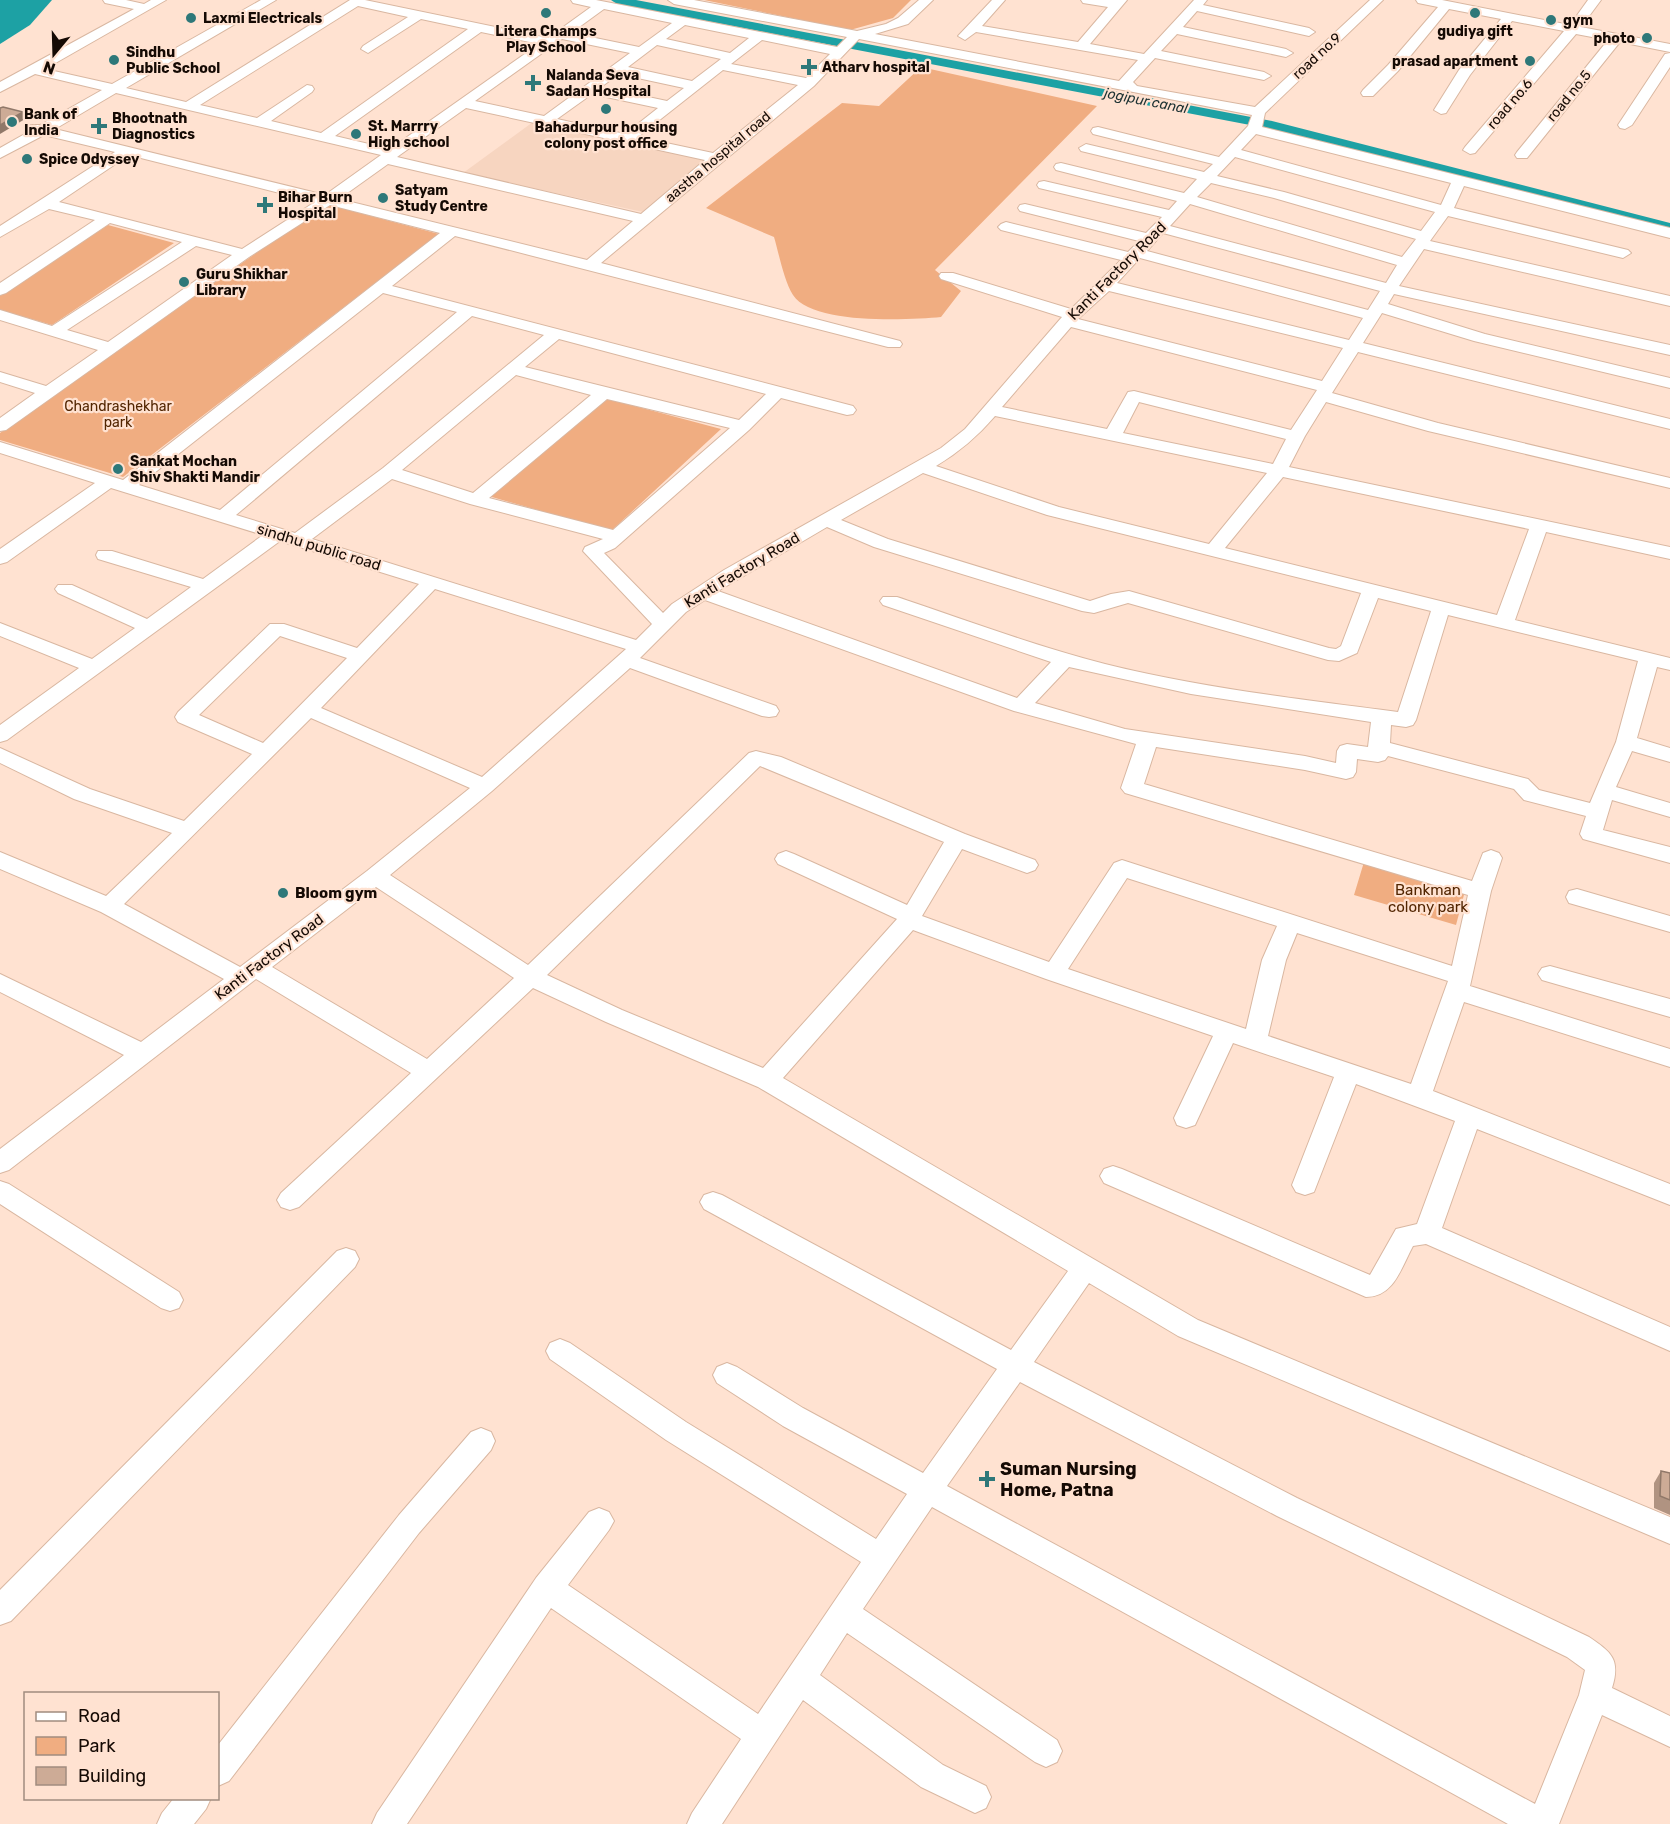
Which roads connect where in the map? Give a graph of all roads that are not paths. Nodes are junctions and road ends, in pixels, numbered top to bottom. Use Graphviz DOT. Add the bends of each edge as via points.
graph roads {
  1 [pos="109,0"];
  2 [pos="160,0"];
  3 [pos="258,0"];
  4 [pos="270,0"];
  5 [pos="577,0"];
  6 [pos="674,0"];
  7 [pos="927,0"];
  8 [pos="999,0"];
  9 [pos="1087,0"];
  10 [pos="1377,0"];
  11 [pos="1422,0"];
  12 [pos="1595,0"];
  13 [pos="357,1"];
  14 [pos="1119,3"];
  15 [pos="1198,3"];
  16 [pos="1446,4"];
  17 [pos="602,5"];
  18 [pos="145,8"];
  19 [pos="419,15"];
  20 [pos="1509,17"];
  21 [pos="682,21"];
  22 [pos="479,27"];
  23 [pos="973,28"];
  24 [pos="1174,29"];
  25 [pos="1573,29"];
  26 [pos="1309,32"];
  27 [pos="759,36"];
  28 [pos="555,38"];
  29 [pos="1616,38"];
  30 [pos="655,41"];
  31 [pos="848,44"];
  32 [pos="1081,47"];
  33 [pos="1670,48"];
  34 [pos="368,49"];
  35 [pos="641,51"];
  36 [pos="950,53"];
  37 [pos="1286,53"];
  38 [pos="1149,55"];
  39 [pos="1670,57"];
  40 [pos="726,62"];
  41 [pos="617,69"];
  42 [pos="33,70"];
  43 [pos="1264,76"];
  44 [pos="809,83"];
  45 [pos="695,86"];
  46 [pos="1,87"];
  47 [pos="1130,87"];
  48 [pos="307,88"];
  49 [pos="590,88"];
  50 [pos="108,89"];
  51 [pos="1368,93"];
  52 [pos="1131,102"];
  53 [pos="464,103"];
  54 [pos="670,106"];
  55 [pos="187,107"];
  56 [pos="1441,110"];
  57 [pos="1221,120"];
  58 [pos="546,121"];
  59 [pos="1255,121"];
  60 [pos="259,123"];
  61 [pos="1625,125"];
  62 [pos="41,129"];
  63 [pos="1098,131"];
  64 [pos="323,138"];
  65 [pos="628,138"];
  66 [pos="0,147"];
  67 [pos="1086,148"];
  68 [pos="127,150"];
  69 [pos="1470,150"];
  70 [pos="0,154"];
  71 [pos="1522,155"];
  72 [pos="389,157"];
  73 [pos="1229,157"];
  74 [pos="716,158"];
  75 [pos="1061,167"];
  76 [pos="1209,177"];
  77 [pos="1459,180"];
  78 [pos="1044,184"];
  79 [pos="1189,199"];
  80 [pos="328,200"];
  81 [pos="47,204"];
  82 [pos="1025,208"];
  83 [pos="1444,210"];
  84 [pos="1173,215"];
  85 [pos="108,219"];
  86 [pos="644,219"];
  87 [pos="1670,222"];
  88 [pos="1006,227"];
  89 [pos="452,231"];
  90 [pos="0,232"];
  91 [pos="1670,233"];
  92 [pos="1155,234"];
  93 [pos="1423,240"];
  94 [pos="194,241"];
  95 [pos="1623,253"];
  96 [pos="244,254"];
  97 [pos="1135,255"];
  98 [pos="1406,263"];
  99 [pos="590,265"];
  100 [pos="947,276"];
  101 [pos="1106,285"];
  102 [pos="379,287"];
  103 [pos="1391,289"];
  104 [pos="0,290"];
  105 [pos="1670,302"];
  106 [pos="469,310"];
  107 [pos="1377,311"];
  108 [pos="0,315"];
  109 [pos="1071,318"];
  110 [pos="55,331"];
  111 [pos="556,333"];
  112 [pos="894,344"];
  113 [pos="1354,346"];
  114 [pos="110,348"];
  115 [pos="1670,350"];
  116 [pos="512,369"];
  117 [pos="0,377"];
  118 [pos="1670,383"];
  119 [pos="48,392"];
  120 [pos="778,392"];
  121 [pos="1325,392"];
  122 [pos="604,393"];
  123 [pos="847,410"];
  124 [pos="991,410"];
  125 [pos="1670,424"];
  126 [pos="0,426"];
  127 [pos="743,426"];
  128 [pos="1113,435"];
  129 [pos="1296,436"];
  130 [pos="1,448"];
  131 [pos="921,466"];
  132 [pos="1279,470"];
  133 [pos="389,472"];
  134 [pos="1670,483"];
  135 [pos="118,484"];
  136 [pos="477,500"];
  137 [pos="222,517"];
  138 [pos="826,520"];
  139 [pos="1539,525"];
  140 [pos="277,534"];
  141 [pos="616,537"];
  142 [pos="298,540"];
  143 [pos="1214,550"];
  144 [pos="1670,553"];
  145 [pos="105,555"];
  146 [pos="0,558"];
  147 [pos="432,582"];
  148 [pos="206,586"];
  149 [pos="65,589"];
  150 [pos="1371,591"];
  151 [pos="702,592"];
  152 [pos="890,601"];
  153 [pos="1441,608"];
  154 [pos="662,623"];
  155 [pos="1504,623"];
  156 [pos="149,627"];
  157 [pos="0,629"];
  158 [pos="633,653"];
  159 [pos="361,656"];
  160 [pos="1649,658"];
  161 [pos="1065,659"];
  162 [pos="1670,663"];
  163 [pos="94,667"];
  164 [pos="1021,706"];
  165 [pos="309,710"];
  166 [pos="769,711"];
  167 [pos="1382,717"];
  168 [pos="0,735"];
  169 [pos="1148,739"];
  170 [pos="1626,742"];
  171 [pos="1379,747"];
  172 [pos="265,752"];
  173 [pos="0,755"];
  174 [pos="1670,755"];
  175 [pos="485,786"];
  176 [pos="1601,801"];
  177 [pos="1670,810"];
  178 [pos="187,830"];
  179 [pos="957,839"];
  180 [pos="1670,855"];
  181 [pos="1491,858"];
  182 [pos="786,859"];
  183 [pos="0,860"];
  184 [pos="1027,865"];
  185 [pos="375,876"];
  186 [pos="1480,891"];
  187 [pos="1577,897"];
  188 [pos="110,906"];
  189 [pos="910,918"];
  190 [pos="1291,921"];
  191 [pos="1670,924"];
  192 [pos="249,973"];
  193 [pos="1054,973"];
  194 [pos="1550,974"];
  195 [pos="530,977"];
  196 [pos="0,982"];
  197 [pos="1458,983"];
  198 [pos="1670,1008"];
  199 [pos="1227,1031"];
  200 [pos="1255,1040"];
  201 [pos="143,1054"];
  202 [pos="1670,1058"];
  203 [pos="428,1071"];
  204 [pos="1348,1073"];
  205 [pos="767,1080"];
  206 [pos="1419,1096"];
  207 [pos="1469,1117"];
  208 [pos="1186,1118"];
  209 [pos="3,1158"];
  210 [pos="1113,1176"];
  211 [pos="1305,1185"];
  212 [pos="0,1191"];
  213 [pos="1670,1195"];
  214 [pos="290,1200"];
  215 [pos="713,1202"];
  216 [pos="1427,1233"];
  217 [pos="346,1259"];
  218 [pos="1085,1268"];
  219 [pos="170,1300"];
  220 [pos="1670,1339"];
  221 [pos="560,1351"];
  222 [pos="1016,1366"];
  223 [pos="727,1375"];
  224 [pos="481,1441"];
  225 [pos="927,1490"];
  226 [pos="599,1521"];
  227 [pos="1670,1531"];
  228 [pos="880,1558"];
  229 [pos="547,1588"];
  230 [pos="0,1611"];
  231 [pos="843,1613"];
  232 [pos="800,1679"];
  233 [pos="1594,1695"];
  234 [pos="1670,1732"];
  235 [pos="762,1736"];
  236 [pos="1046,1751"];
  237 [pos="219,1769"];
  238 [pos="975,1797"];
  239 [pos="193,1800"];
  240 [pos="173,1824"];
  241 [pos="388,1824"];
  242 [pos="703,1824"];
  243 [pos="1541,1824"];
  1 -- 18 [label="street"];
  2 -- 18 [label="street"];
  3 -- 50 [label="street"];
  4 -- 50 [label="street"];
  5 -- 17 [label="street"];
  6 -- 31 [label="street"];
  7 -- 31 [label="street" via="903,21"];
  8 -- 23 [label="street"];
  9 -- 14 [label="street"];
  10 -- 59 [label="street, road no.9"];
  11 -- 16 [label="street"];
  12 -- 25 [label="street, road no.6"];
  13 -- 19 [label="street"];
  13 -- 55 [label="street"];
  14 -- 32 [label="street"];
  15 -- 24 [label="street"];
  15 -- 26 [label="street"];
  16 -- 20 [label="street"];
  16 -- 51 [label="street"];
  17 -- 21 [label="street"];
  17 -- 28 [label="street"];
  18 -- 42 [label="street"];
  19 -- 22 [label="street"];
  19 -- 34 [label="street"];
  20 -- 25 [label="street"];
  20 -- 56 [label="street" via="1464,73"];
  21 -- 27 [label="street"];
  21 -- 30 [label="street"];
  22 -- 28 [label="street"];
  22 -- 64 [label="street"];
  23 -- 32 [label="street"];
  23 -- 36 [label="street"];
  24 -- 37 [label="street"];
  24 -- 38 [label="street"];
  25 -- 29 [label="street"];
  25 -- 69 [label="street, road no.6"];
  27 -- 31 [label="street"];
  27 -- 40 [label="street"];
  28 -- 35 [label="street"];
  28 -- 53 [label="street"];
  29 -- 33 [label="street"];
  29 -- 71 [label="street, road no.5"];
  30 -- 35 [label="street"];
  30 -- 40 [label="street"];
  31 -- 36 [label="street"];
  31 -- 44 [label="street, aastha hospital road"];
  32 -- 38 [label="street"];
  35 -- 41 [label="street"];
  36 -- 47 [label="street"];
  38 -- 43 [label="street"];
  38 -- 47 [label="street" via="1126,81"];
  39 -- 61 [label="street"];
  40 -- 44 [label="street"];
  40 -- 45 [label="street"];
  41 -- 45 [label="street"];
  41 -- 49 [label="street"];
  42 -- 46 [label="street"];
  42 -- 50 [label="street"];
  44 -- 74 [label="street, aastha hospital road"];
  45 -- 54 [label="street"];
  47 -- 59 [label="street"];
  48 -- 60 [label="street"];
  49 -- 54 [label="street"];
  49 -- 58 [label="street"];
  50 -- 55 [label="street"];
  50 -- 62 [label="street"];
  52 -- 57 [label="street"];
  53 -- 58 [label="street"];
  53 -- 72 [label="street"];
  54 -- 65 [label="street"];
  55 -- 60 [label="street"];
  58 -- 65 [label="street"];
  59 -- 73 [label="street, Kanti Factory Road"];
  59 -- 77 [label="street"];
  59 -- 87 [label="street"];
  60 -- 64 [label="street"];
  62 -- 66 [label="street"];
  62 -- 68 [label="street"];
  62 -- 70 [label="street"];
  63 -- 73 [label="street"];
  64 -- 72 [label="street"];
  65 -- 74 [label="street"];
  67 -- 76 [label="street"];
  68 -- 80 [label="street"];
  68 -- 81 [label="street"];
  72 -- 80 [label="street"];
  72 -- 86 [label="street"];
  73 -- 76 [label="street, Kanti Factory Road"];
  73 -- 83 [label="street"];
  74 -- 86 [label="street, aastha hospital road"];
  75 -- 79 [label="street"];
  76 -- 79 [label="street, Kanti Factory Road"];
  76 -- 93 [label="street"];
  77 -- 83 [label="street"];
  77 -- 91 [label="street"];
  78 -- 84 [label="street"];
  79 -- 84 [label="street, Kanti Factory Road"];
  79 -- 98 [label="street"];
  80 -- 89 [label="street"];
  80 -- 96 [label="street"];
  81 -- 85 [label="street"];
  81 -- 90 [label="street"];
  82 -- 92 [label="street"];
  83 -- 93 [label="street"];
  83 -- 95 [label="street"];
  84 -- 92 [label="street, Kanti Factory Road"];
  85 -- 94 [label="street"];
  85 -- 104 [label="street"];
  86 -- 99 [label="street, aastha hospital road"];
  88 -- 97 [label="street"];
  89 -- 99 [label="street"];
  89 -- 102 [label="street"];
  92 -- 97 [label="street, Kanti Factory Road"];
  92 -- 103 [label="street"];
  93 -- 98 [label="street"];
  93 -- 105 [label="street"];
  94 -- 96 [label="street"];
  94 -- 110 [label="street"];
  96 -- 114 [label="street"];
  97 -- 101 [label="street, Kanti Factory Road"];
  97 -- 107 [label="street"];
  98 -- 103 [label="street"];
  99 -- 112 [label="street"];
  100 -- 109 [label="street"];
  101 -- 109 [label="street, Kanti Factory Road"];
  101 -- 113 [label="street"];
  102 -- 106 [label="street"];
  102 -- 135 [label="street"];
  103 -- 107 [label="street"];
  103 -- 115 [label="street"];
  106 -- 111 [label="street"];
  106 -- 137 [label="street"];
  107 -- 113 [label="street"];
  107 -- 118 [label="street"];
  108 -- 110 [label="street"];
  109 -- 121 [label="street"];
  109 -- 124 [label="street, Kanti Factory Road"];
  110 -- 114 [label="street"];
  111 -- 116 [label="street"];
  111 -- 120 [label="street"];
  113 -- 121 [label="street"];
  113 -- 125 [label="street"];
  114 -- 119 [label="street"];
  116 -- 122 [label="street"];
  116 -- 133 [label="street"];
  117 -- 119 [label="street"];
  119 -- 126 [label="street"];
  120 -- 123 [label="street"];
  120 -- 127 [label="street"];
  121 -- 129 [label="street"];
  121 -- 134 [label="street" via="1434,427"];
  122 -- 127 [label="street"];
  122 -- 136 [label="street"];
  124 -- 128 [label="street"];
  124 -- 131 [label="street, Kanti Factory Road" via="971,433"];
  127 -- 141 [label="street"];
  128 -- 129 [label="street" via="1139,389"];
  128 -- 132 [label="street"];
  129 -- 132 [label="street"];
  130 -- 135 [label="street, sindhu public road"];
  131 -- 138 [label="street, Kanti Factory Road"];
  131 -- 143 [label="street" via="1053,511"];
  132 -- 139 [label="street"];
  132 -- 143 [label="street"];
  133 -- 136 [label="street"];
  133 -- 142 [label="street"];
  135 -- 137 [label="street, sindhu public road"];
  135 -- 146 [label="street"];
  136 -- 141 [label="street"];
  137 -- 140 [label="street, sindhu public road"];
  138 -- 150 [label="street" via="881,543 1089,607 1101,606 1116,597 1129,597 1328,654 1339,655 1350,649"];
  138 -- 151 [label="street, Kanti Factory Road"];
  139 -- 144 [label="street"];
  139 -- 155 [label="street"];
  140 -- 142 [label="street, sindhu public road"];
  140 -- 148 [label="street"];
  141 -- 154 [label="street" via="592,551"];
  142 -- 147 [label="street, sindhu public road"];
  143 -- 150 [label="street"];
  145 -- 148 [label="street"];
  147 -- 158 [label="street, sindhu public road"];
  147 -- 159 [label="street"];
  148 -- 156 [label="street"];
  149 -- 156 [label="street"];
  150 -- 153 [label="street"];
  151 -- 154 [label="street, Kanti Factory Road"];
  151 -- 164 [label="street"];
  152 -- 161 [label="street"];
  153 -- 155 [label="street"];
  153 -- 167 [label="street" via="1406,720"];
  154 -- 158 [label="street, Kanti Factory Road"];
  155 -- 160 [label="street"];
  156 -- 163 [label="street"];
  157 -- 163 [label="street"];
  158 -- 166 [label="street, sindhu public road"];
  158 -- 175 [label="street, Kanti Factory Road"];
  159 -- 165 [label="street"];
  159 -- 172 [label="street" via="277,628 185,717"];
  160 -- 162 [label="street"];
  160 -- 170 [label="street"];
  161 -- 164 [label="street"];
  161 -- 167 [label="street" via="1195,687"];
  163 -- 168 [label="street"];
  164 -- 169 [label="street" via="1124,736"];
  165 -- 172 [label="street"];
  165 -- 175 [label="street"];
  167 -- 171 [label="street"];
  169 -- 171 [label="street" via="1346,772 1347,751 1378,755"];
  169 -- 186 [label="street" via="1132,788"];
  170 -- 174 [label="street"];
  170 -- 176 [label="street"];
  171 -- 176 [label="street" via="1521,784 1532,795"];
  172 -- 178 [label="street"];
  173 -- 178 [label="street" via="81,794"];
  175 -- 185 [label="street, Kanti Factory Road"];
  176 -- 177 [label="street"];
  176 -- 180 [label="street" via="1591,834"];
  178 -- 188 [label="street"];
  179 -- 184 [label="street"];
  179 -- 189 [label="street"];
  179 -- 195 [label="street" via="774,762 756,758"];
  181 -- 186 [label="street"];
  182 -- 189 [label="street"];
  183 -- 188 [label="street"];
  185 -- 192 [label="street, Kanti Factory Road"];
  185 -- 195 [label="street"];
  186 -- 197 [label="street"];
  187 -- 191 [label="street"];
  188 -- 192 [label="street"];
  189 -- 193 [label="street"];
  189 -- 205 [label="street"];
  190 -- 193 [label="street" via="1122,868"];
  190 -- 197 [label="street"];
  190 -- 200 [label="street" via="1274,960"];
  192 -- 201 [label="street, Kanti Factory Road"];
  192 -- 203 [label="street"];
  193 -- 199 [label="street"];
  194 -- 198 [label="street"];
  195 -- 203 [label="street"];
  195 -- 205 [label="street"];
  196 -- 201 [label="street"];
  197 -- 202 [label="street"];
  197 -- 206 [label="street"];
  199 -- 200 [label="street"];
  199 -- 208 [label="street"];
  200 -- 204 [label="street"];
  201 -- 209 [label="street, Kanti Factory Road"];
  203 -- 214 [label="street"];
  204 -- 206 [label="street"];
  204 -- 211 [label="street"];
  205 -- 218 [label="street"];
  206 -- 207 [label="street"];
  207 -- 213 [label="street"];
  207 -- 216 [label="street"];
  210 -- 216 [label="street" via="1366,1286 1380,1282 1405,1236"];
  212 -- 219 [label="street"];
  215 -- 222 [label="street"];
  216 -- 220 [label="street"];
  217 -- 230 [label="street"];
  218 -- 222 [label="street"];
  218 -- 227 [label="street" via="1188,1328"];
  221 -- 228 [label="street" via="676,1431"];
  222 -- 225 [label="street"];
  222 -- 233 [label="street" via="1287,1507 1578,1647 1599,1662 1601,1673"];
  223 -- 225 [label="street" via="794,1417"];
  224 -- 237 [label="street" via="409,1524"];
  225 -- 228 [label="street"];
  225 -- 243 [label="street"];
  226 -- 229 [label="street"];
  228 -- 231 [label="street"];
  229 -- 235 [label="street"];
  229 -- 241 [label="street"];
  231 -- 232 [label="street"];
  231 -- 236 [label="street"];
  232 -- 235 [label="street"];
  232 -- 238 [label="street" via="932,1776"];
  233 -- 234 [label="street"];
  233 -- 243 [label="street"];
  235 -- 242 [label="street"];
  239 -- 240 [label="street"];
}
